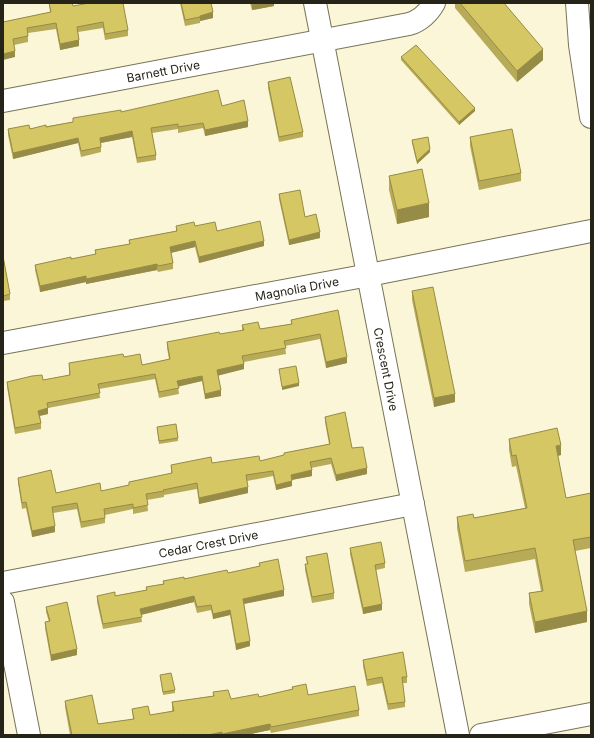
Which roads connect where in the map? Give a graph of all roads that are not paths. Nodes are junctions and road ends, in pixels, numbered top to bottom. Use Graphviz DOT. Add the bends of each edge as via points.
graph roads {
  1 [pos="316,3"];
  2 [pos="434,3"];
  3 [pos="577,3"];
  4 [pos="323,41"];
  5 [pos="3,101"];
  6 [pos="591,117"];
  7 [pos="591,231"];
  8 [pos="369,276"];
  9 [pos="3,343"];
  10 [pos="413,504"];
  11 [pos="3,583"];
  12 [pos="3,602"];
  13 [pos="591,714"];
  14 [pos="29,735"];
  15 [pos="458,735"];
  16 [pos="481,735"];
  1 -- 4 [label="street, Crescent Drive"];
  2 -- 4 [label="street, Barnett Drive" via="430,10 414,22"];
  3 -- 6 [label="street" via="580,44"];
  4 -- 5 [label="street, Barnett Drive"];
  4 -- 8 [label="street, Crescent Drive"];
  7 -- 8 [label="street, Magnolia Drive"];
  8 -- 9 [label="street, Magnolia Drive"];
  8 -- 10 [label="street, Crescent Drive"];
  10 -- 11 [label="street, Cedar Crest Drive"];
  10 -- 15 [label="street, Crescent Drive"];
  12 -- 14 [label="street"];
  13 -- 16 [label="street"];
}
